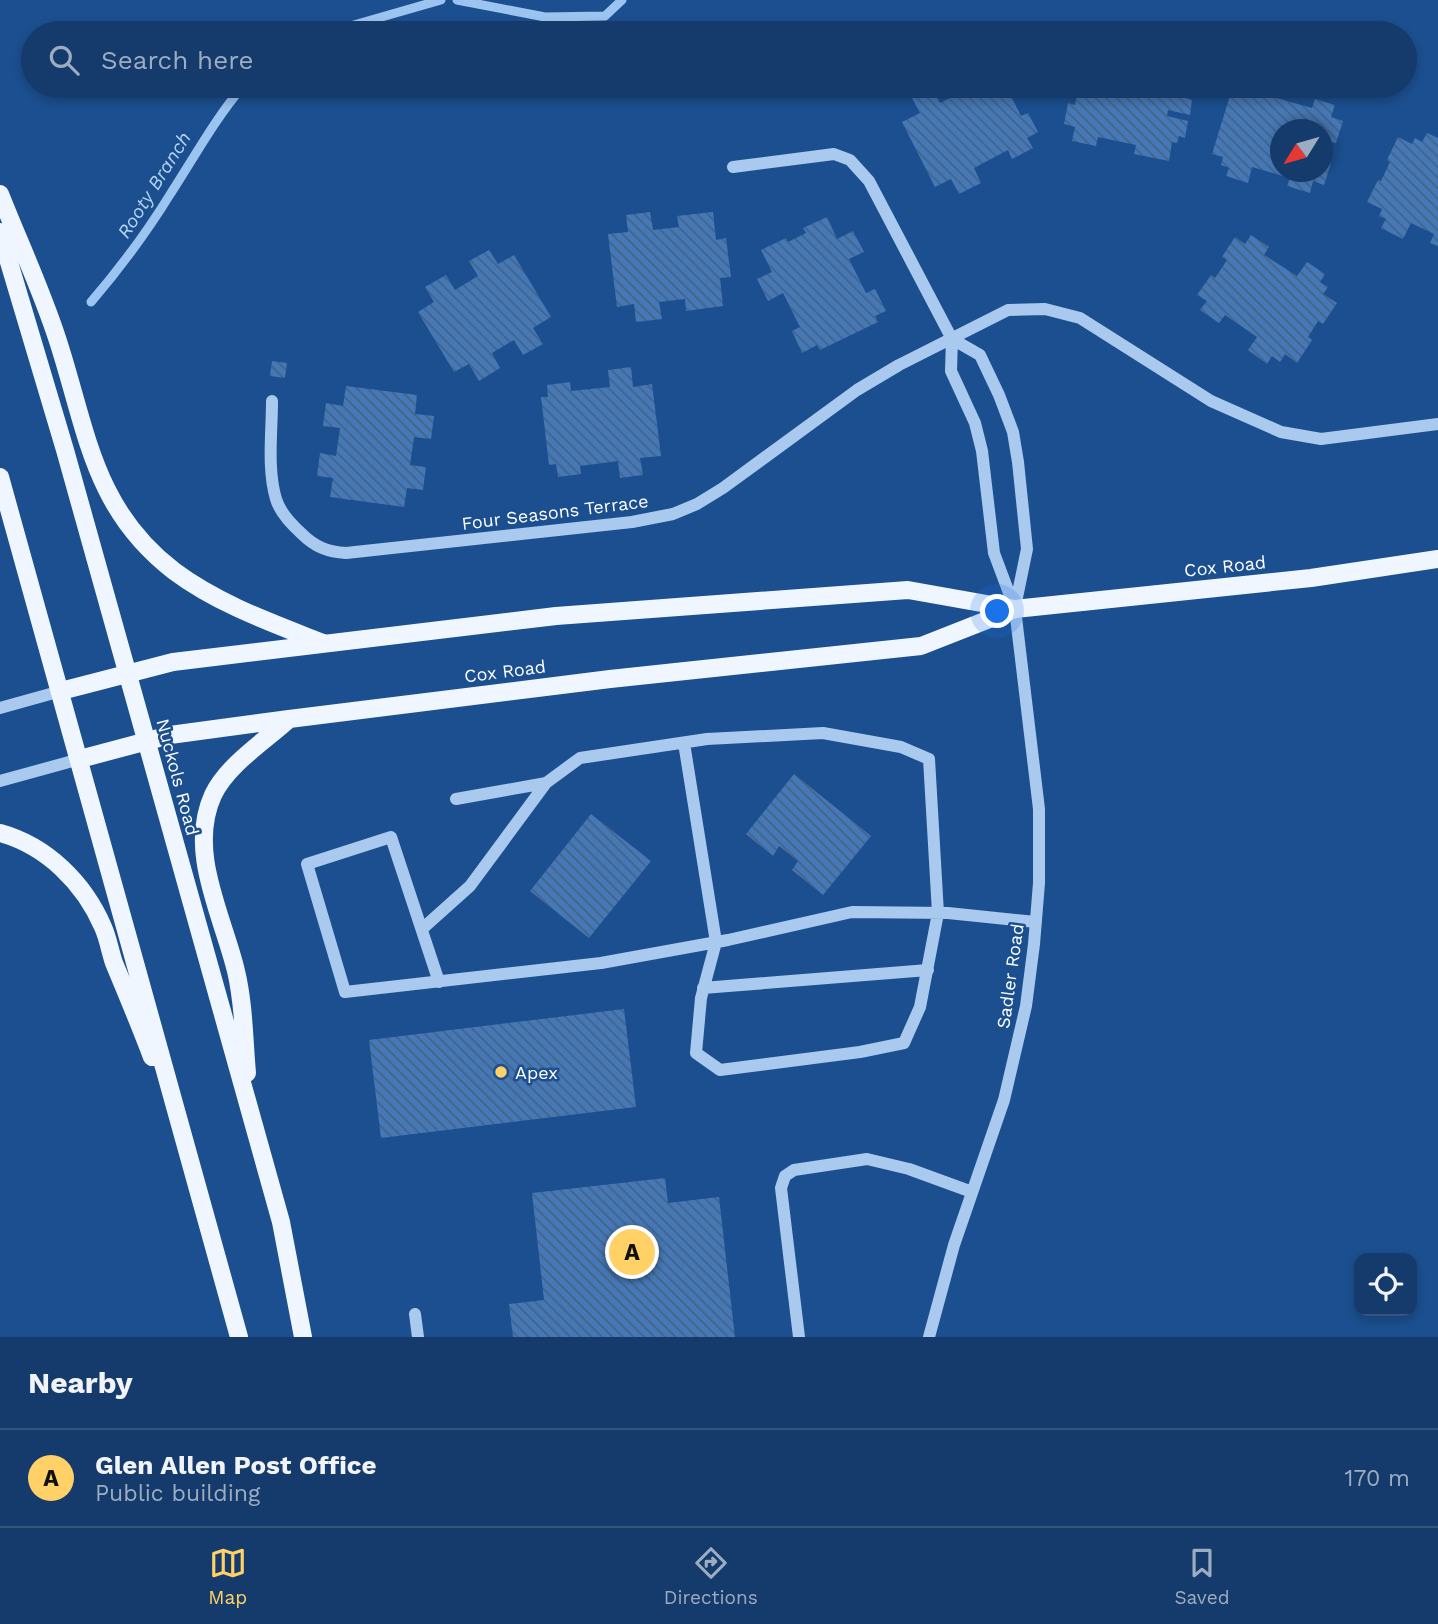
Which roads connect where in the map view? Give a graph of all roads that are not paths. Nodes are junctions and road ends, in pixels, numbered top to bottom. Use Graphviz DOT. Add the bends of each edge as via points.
graph roads {
  1 [pos="733,167"];
  2 [pos="0,194"];
  3 [pos="0,232"];
  4 [pos="952,339"];
  5 [pos="272,401"];
  6 [pos="1438,424"];
  7 [pos="0,477"];
  8 [pos="1438,559"];
  9 [pos="1015,609"];
  10 [pos="326,645"];
  11 [pos="127,673"];
  12 [pos="61,691"];
  13 [pos="0,708"];
  14 [pos="289,719"];
  15 [pos="146,740"];
  16 [pos="684,743"];
  17 [pos="80,759"];
  18 [pos="0,781"];
  19 [pos="547,783"];
  20 [pos="456,799"];
  21 [pos="0,833"];
  22 [pos="938,913"];
  23 [pos="1036,922"];
  24 [pos="422,929"];
  25 [pos="716,942"];
  26 [pos="928,970"];
  27 [pos="439,982"];
  28 [pos="703,988"];
  29 [pos="252,1122"];
  30 [pos="184,1135"];
  31 [pos="972,1192"];
  32 [pos="415,1314"];
  33 [pos="239,1337"];
  34 [pos="303,1337"];
  35 [pos="418,1337"];
  36 [pos="799,1337"];
  37 [pos="929,1337"];
  1 -- 4 [label="street" via="834,154 850,160 869,181"];
  2 -- 10 [label="main road" via="56,337 111,501 149,549 191,583"];
  3 -- 11 [label="main road, Nuckols Road"];
  4 -- 5 [label="street, Four Seasons Terrace" via="857,390 723,488 673,514 346,553 328,552 307,540 276,502"];
  4 -- 6 [label="street, Four Seasons Terrace" via="1008,310 1045,309 1080,318 1212,401 1281,432 1321,439"];
  4 -- 9 [label="street" via="951,372 975,423 982,451 993,553"];
  4 -- 9 [label="street" via="980,355 1013,432 1027,549"];
  7 -- 12 [label="main road"];
  8 -- 9 [label="main road, Cox Road" via="1311,578"];
  9 -- 10 [label="main road, Cox Road" via="908,590 556,617"];
  9 -- 14 [label="main road, Cox Road" via="921,646"];
  9 -- 23 [label="street, Sadler Road" via="1039,809"];
  10 -- 11 [label="main road, Cox Road" via="173,662"];
  11 -- 12 [label="main road, Cox Road"];
  11 -- 15 [label="main road, Nuckols Road"];
  12 -- 13 [label="street, Cox Road"];
  12 -- 17 [label="main road"];
  14 -- 15 [label="main road, Cox Road"];
  14 -- 29 [label="main road" via="222,780 204,831 209,877 237,974"];
  15 -- 17 [label="main road, Cox Road"];
  15 -- 29 [label="main road, Nuckols Road"];
  16 -- 19 [label="street" via="580,758"];
  16 -- 22 [label="street" via="823,733 901,747 929,759"];
  16 -- 25 [label="street"];
  17 -- 18 [label="street, Cox Road"];
  17 -- 30 [label="main road"];
  19 -- 20 [label="street"];
  19 -- 24 [label="street" via="470,886"];
  21 -- 30 [label="main road" via="34,847 60,866 93,905"];
  22 -- 23 [label="street"];
  22 -- 25 [label="street" via="852,912"];
  22 -- 26 [label="street"];
  23 -- 31 [label="street, Sadler Road" via="1026,1006 1004,1100"];
  24 -- 27 [label="street"];
  24 -- 27 [label="street" via="391,838 307,864 345,992"];
  25 -- 27 [label="street"];
  25 -- 28 [label="street"];
  26 -- 28 [label="street"];
  26 -- 28 [label="street" via="920,1007 904,1043 720,1070 696,1053"];
  29 -- 34 [label="main road, Nuckols Road" via="281,1222"];
  30 -- 33 [label="main road"];
  31 -- 36 [label="street" via="867,1159 794,1170 785,1176 781,1188"];
  31 -- 37 [label="street, Sadler Road"];
  32 -- 35 [label="street"];
}
